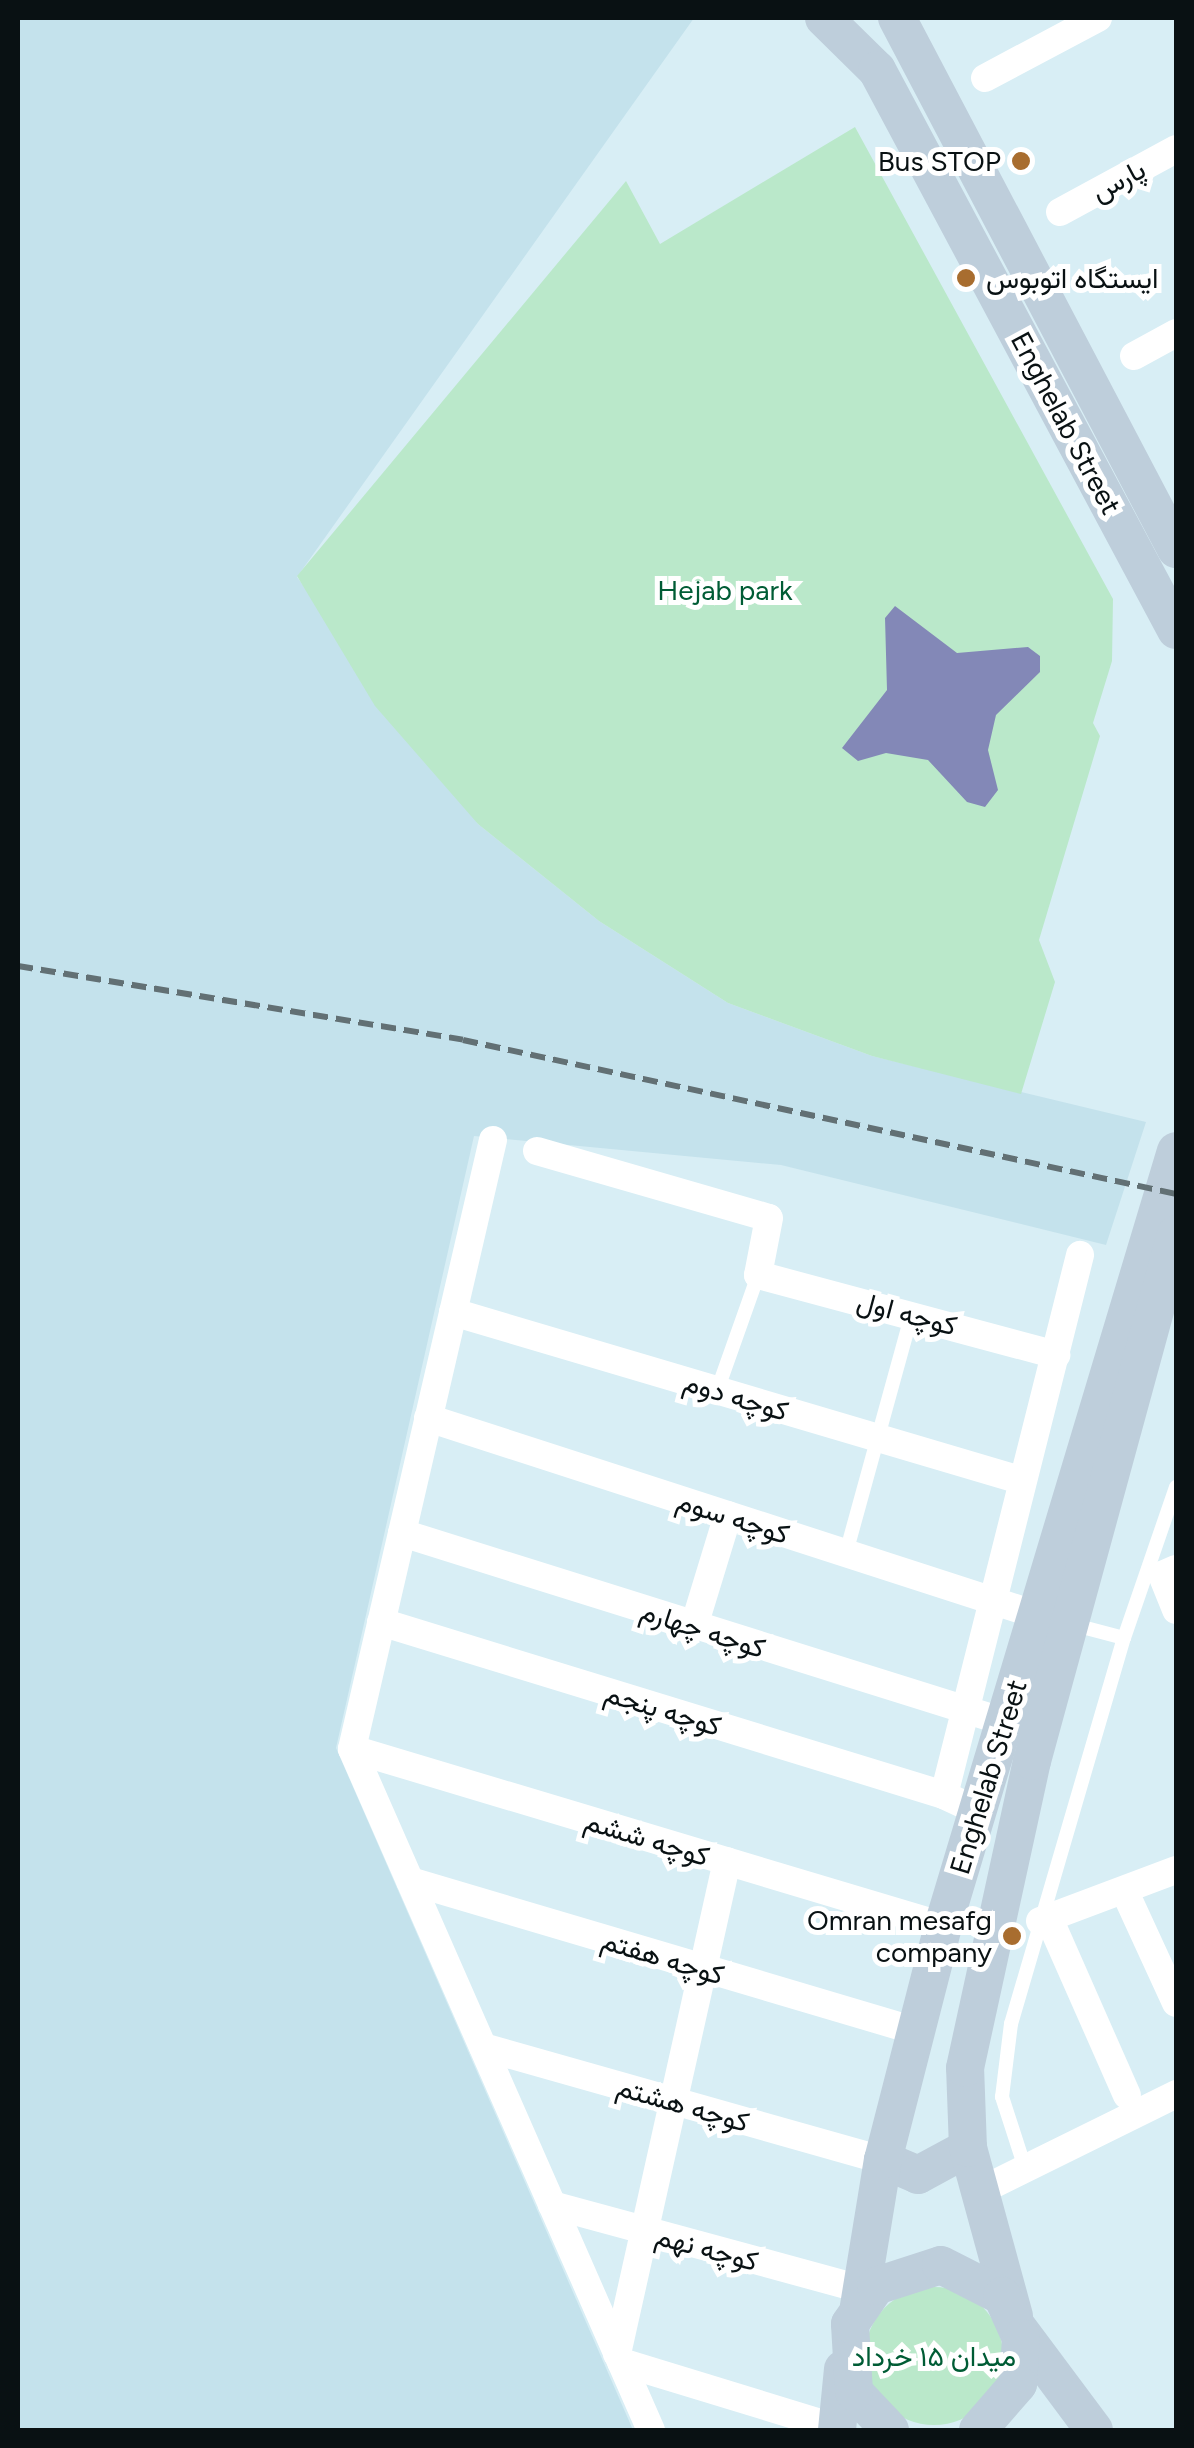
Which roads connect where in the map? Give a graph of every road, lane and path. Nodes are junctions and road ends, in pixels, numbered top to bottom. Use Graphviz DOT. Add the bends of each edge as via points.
graph roads {
  1 [pos="824,18"];
  2 [pos="897,18"];
  3 [pos="1098,18"];
  4 [pos="985,78"];
  5 [pos="1176,148"];
  6 [pos="1060,212"];
  7 [pos="1176,333"];
  8 [pos="1134,356"];
  9 [pos="1172,529"];
  10 [pos="1176,630"];
  11 [pos="493,1140"];
  12 [pos="538,1151"];
  13 [pos="1176,1151"];
  14 [pos="1176,1234"];
  15 [pos="1080,1256"];
  16 [pos="758,1275"];
  17 [pos="453,1312"];
  18 [pos="912,1314"];
  19 [pos="1056,1355"];
  20 [pos="1123,1375"];
  21 [pos="717,1390"];
  22 [pos="428,1418"];
  23 [pos="878,1438"];
  24 [pos="1020,1480"];
  25 [pos="1176,1487"];
  26 [pos="728,1515"];
  27 [pos="402,1533"];
  28 [pos="846,1553"];
  29 [pos="1176,1569"];
  30 [pos="990,1600"];
  31 [pos="1176,1610"];
  32 [pos="1052,1619"];
  33 [pos="381,1622"];
  34 [pos="694,1626"];
  35 [pos="1124,1638"];
  36 [pos="964,1712"];
  37 [pos="1005,1722"];
  38 [pos="352,1749"];
  39 [pos="961,1803"];
  40 [pos="727,1862"];
  41 [pos="1176,1870"];
  42 [pos="410,1881"];
  43 [pos="1125,1892"];
  44 [pos="1046,1922"];
  45 [pos="943,1926"];
  46 [pos="703,1970"];
  47 [pos="1176,2003"];
  48 [pos="916,2031"];
  49 [pos="483,2047"];
  50 [pos="1127,2095"];
  51 [pos="1175,2098"];
  52 [pos="674,2101"];
  53 [pos="968,2148"];
  54 [pos="882,2160"];
  55 [pos="1025,2168"];
  56 [pos="980,2191"];
  57 [pos="552,2205"];
  58 [pos="644,2232"];
  59 [pos="861,2297"];
  60 [pos="1016,2322"];
  61 [pos="845,2347"];
  62 [pos="619,2358"];
  63 [pos="837,2429"];
  64 [pos="651,2430"];
  65 [pos="890,2430"];
  66 [pos="985,2430"];
  67 [pos="1094,2430"];
  1 -- 10 [label="main road, Enghelab Street" via="877,70"];
  2 -- 9 [label="main road, Enghelab Street"];
  3 -- 4 [label="street"];
  5 -- 6 [label="street, پارس"];
  7 -- 8 [label="street"];
  11 -- 17 [label="street"];
  12 -- 16 [label="street" via="769,1218"];
  13 -- 20 [label="main road"];
  14 -- 20 [label="main road"];
  15 -- 19 [label="street"];
  16 -- 18 [label="street, کوچه اول"];
  16 -- 21 [label="lane"];
  17 -- 21 [label="street, کوچه دوم"];
  17 -- 22 [label="street"];
  18 -- 19 [label="street, کوچه اول"];
  18 -- 23 [label="lane"];
  19 -- 24 [label="street"];
  20 -- 32 [label="main road, Enghelab Street"];
  21 -- 23 [label="street, کوچه دوم"];
  22 -- 26 [label="street, کوچه سوم"];
  22 -- 27 [label="street"];
  23 -- 24 [label="street, کوچه دوم"];
  23 -- 28 [label="lane"];
  24 -- 30 [label="street"];
  25 -- 35 [label="lane"];
  26 -- 28 [label="street, کوچه سوم"];
  26 -- 34 [label="street"];
  27 -- 33 [label="street"];
  27 -- 34 [label="street, کوچه چهارم"];
  28 -- 30 [label="street, کوچه سوم"];
  29 -- 31 [label="street" via="1162,1575"];
  30 -- 32 [label="street, کوچه سوم"];
  30 -- 36 [label="street"];
  32 -- 35 [label="lane"];
  32 -- 37 [label="main road, Enghelab Street"];
  32 -- 53 [label="main road, Enghelab Street" via="968,2050"];
  33 -- 38 [label="street"];
  33 -- 39 [label="street, کوچه پنجم"];
  34 -- 36 [label="street, کوچه چهارم"];
  35 -- 44 [label="lane"];
  36 -- 37 [label="street, کوچه چهارم"];
  36 -- 39 [label="street"];
  37 -- 39 [label="main road, Enghelab Street"];
  38 -- 40 [label="street, کوچه ششم"];
  38 -- 42 [label="street"];
  39 -- 45 [label="main road, Enghelab Street"];
  40 -- 45 [label="street, کوچه ششم"];
  40 -- 46 [label="street"];
  41 -- 43 [label="street"];
  42 -- 46 [label="street, کوچه هفتم"];
  42 -- 49 [label="street"];
  43 -- 44 [label="street"];
  43 -- 47 [label="street"];
  44 -- 50 [label="street"];
  44 -- 55 [label="lane" via="1002,2097"];
  45 -- 48 [label="main road, Enghelab Street"];
  46 -- 48 [label="street, کوچه هفتم"];
  46 -- 52 [label="street"];
  48 -- 54 [label="main road, Enghelab Street"];
  49 -- 52 [label="street, کوچه هشتم"];
  49 -- 57 [label="street"];
  51 -- 55 [label="street"];
  52 -- 54 [label="street, کوچه هشتم"];
  52 -- 58 [label="street"];
  53 -- 54 [label="main road" via="918,2175"];
  53 -- 56 [label="main road, Enghelab Street"];
  54 -- 59 [label="main road, Enghelab Street"];
  55 -- 56 [label="street"];
  56 -- 60 [label="main road, Enghelab Street"];
  57 -- 58 [label="street, کوچه نهم"];
  57 -- 62 [label="street"];
  58 -- 59 [label="street, کوچه نهم"];
  58 -- 62 [label="street"];
  59 -- 60 [label="main road" via="895,2274 941,2265 984,2281"];
  59 -- 61 [label="main road, Enghelab Street"];
  60 -- 66 [label="main road" via="1018,2384"];
  60 -- 67 [label="main road, Enghelab Street"];
  61 -- 63 [label="main road, Enghelab Street"];
  61 -- 65 [label="main road" via="854,2392"];
  62 -- 63 [label="street"];
  62 -- 64 [label="street"];
}
